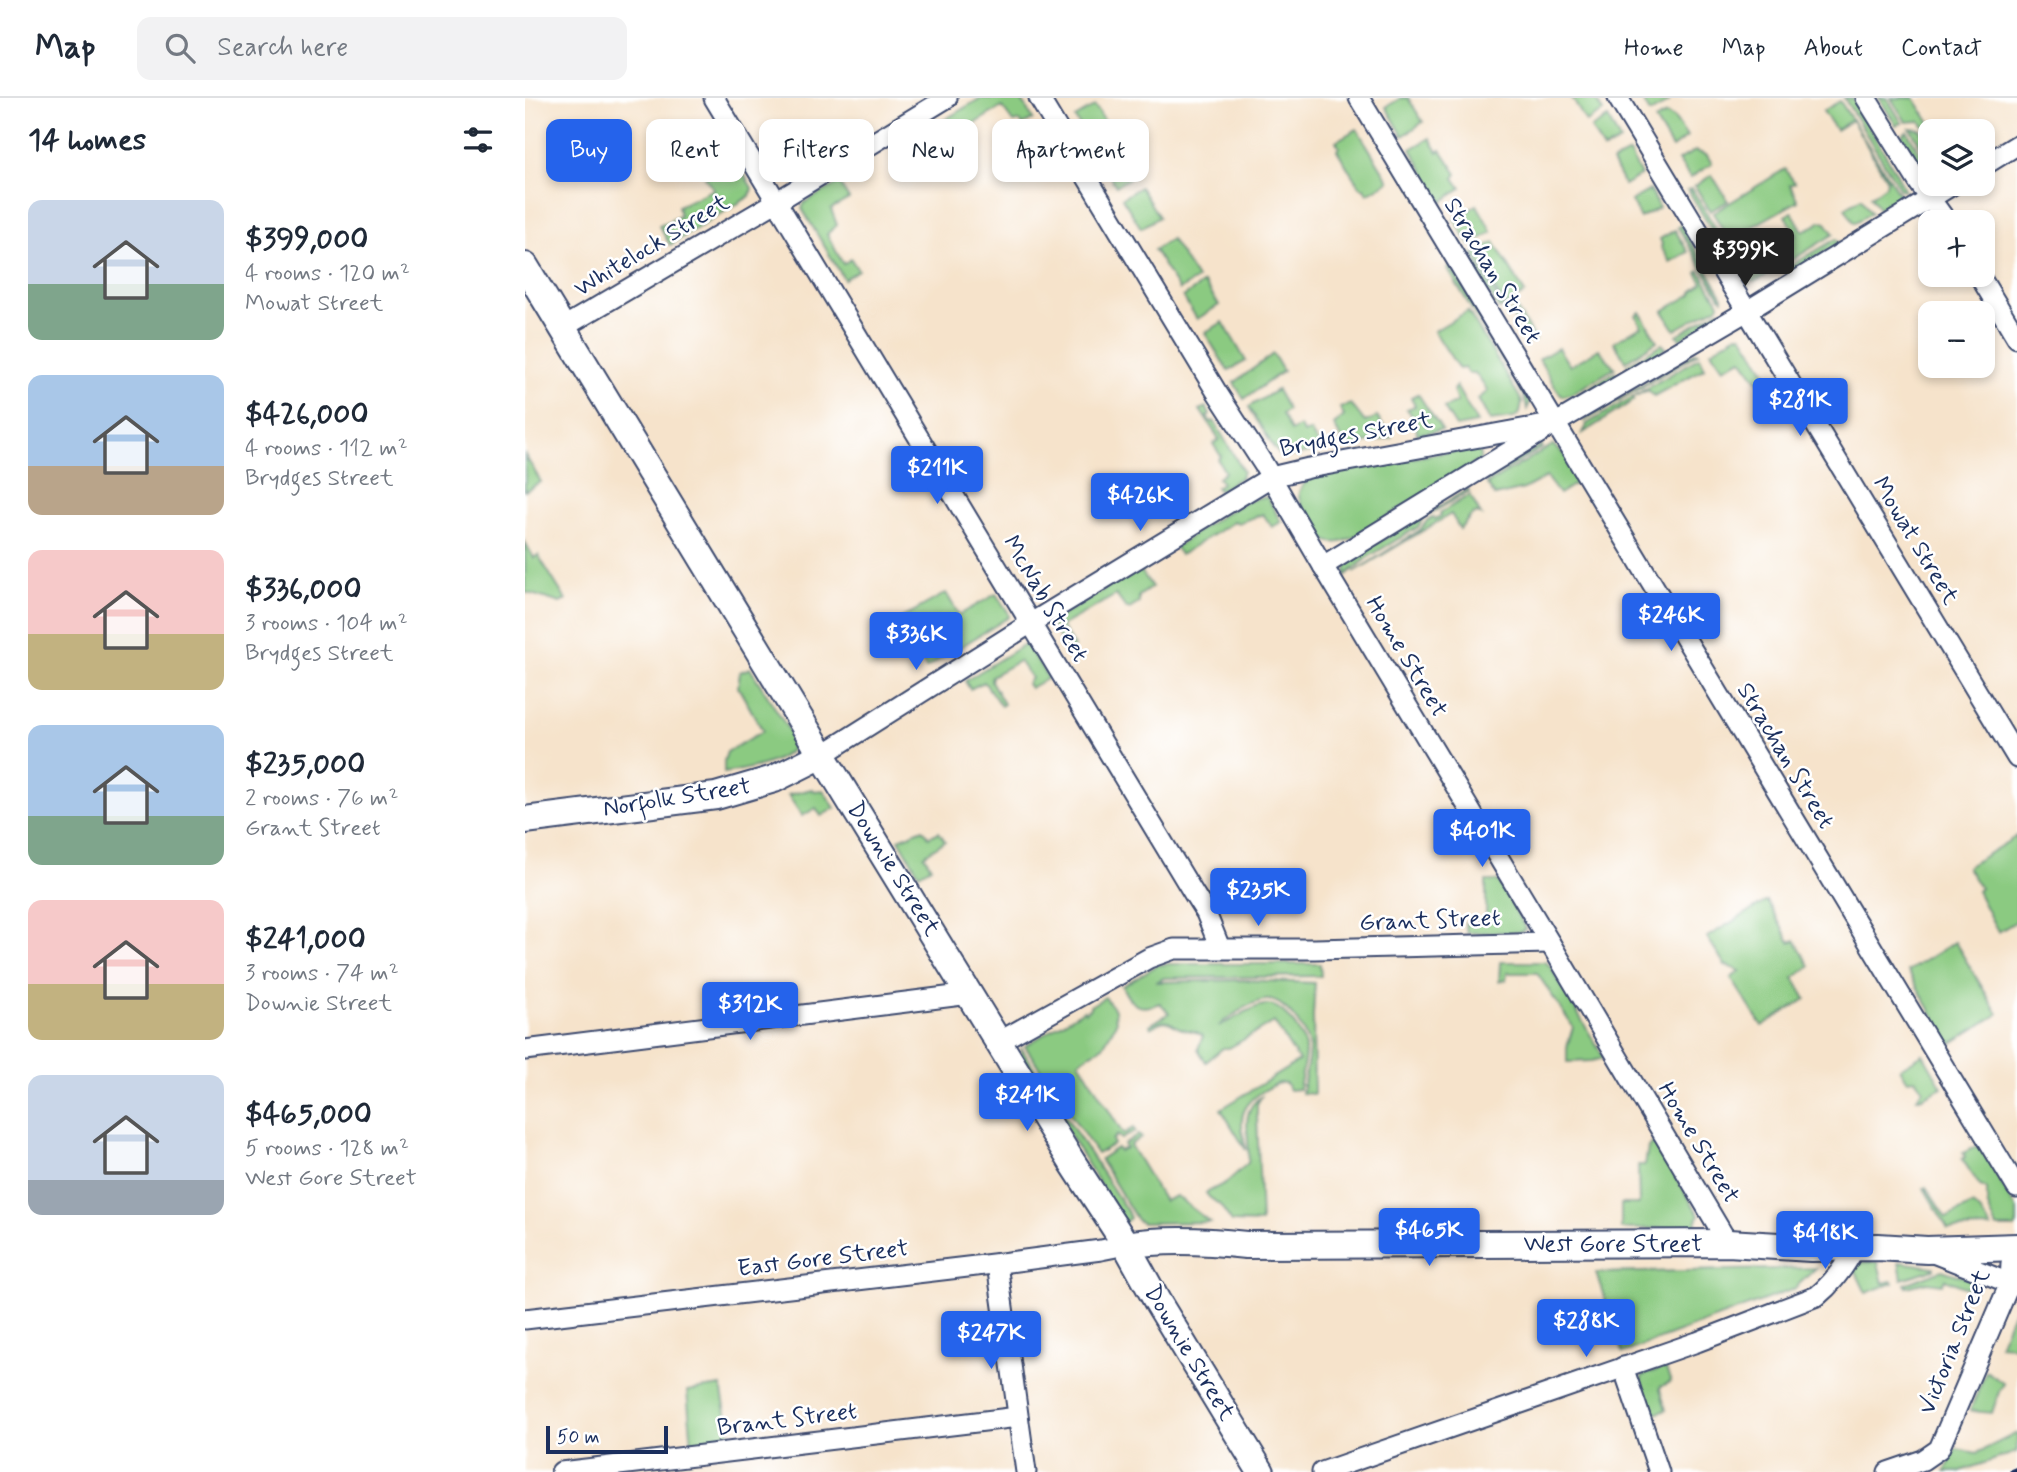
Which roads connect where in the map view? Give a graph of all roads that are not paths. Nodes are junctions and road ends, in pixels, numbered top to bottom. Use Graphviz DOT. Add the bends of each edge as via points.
graph roads {
  1 [pos="714,98"];
  2 [pos="947,98"];
  3 [pos="1039,98"];
  4 [pos="1359,98"];
  5 [pos="1618,98"];
  6 [pos="1866,98"];
  7 [pos="2017,145"];
  8 [pos="1995,159"];
  9 [pos="1935,196"];
  10 [pos="1930,199"];
  11 [pos="776,202"];
  12 [pos="1938,210"];
  13 [pos="525,266"];
  14 [pos="1986,287"];
  15 [pos="1747,311"];
  16 [pos="562,328"];
  17 [pos="2017,338"];
  18 [pos="1556,424"];
  19 [pos="1271,477"];
  20 [pos="1323,566"];
  21 [pos="1031,623"];
  22 [pos="2012,736"];
  23 [pos="823,755"];
  24 [pos="2017,758"];
  25 [pos="525,820"];
  26 [pos="1550,943"];
  27 [pos="1220,948"];
  28 [pos="970,994"];
  29 [pos="1000,1041"];
  30 [pos="525,1050"];
  31 [pos="2017,1188"];
  32 [pos="1728,1243"];
  33 [pos="1126,1245"];
  34 [pos="1855,1247"];
  35 [pos="2017,1247"];
  36 [pos="1927,1250"];
  37 [pos="2017,1254"];
  38 [pos="997,1264"];
  39 [pos="2014,1285"];
  40 [pos="525,1319"];
  41 [pos="1623,1367"];
  42 [pos="1018,1417"];
  43 [pos="561,1472"];
  44 [pos="1026,1472"];
  45 [pos="1261,1472"];
  46 [pos="1322,1472"];
  47 [pos="1659,1472"];
  48 [pos="1888,1472"];
  1 -- 11 [label="street, McNab Street"];
  2 -- 11 [label="street, Whitelock Street"];
  3 -- 19 [label="street, Home Street"];
  4 -- 18 [label="street, Strachan Street"];
  5 -- 15 [label="street, Mowat Street"];
  6 -- 10 [label="street"];
  7 -- 8 [label="street"];
  9 -- 10 [label="street, Brydges Street"];
  10 -- 12 [label="street"];
  10 -- 15 [label="street, Brydges Street"];
  11 -- 16 [label="street, Whitelock Street"];
  11 -- 21 [label="street, McNab Street"];
  13 -- 16 [label="main road, Downie Street"];
  14 -- 17 [label="street"];
  15 -- 18 [label="street, Brydges Street"];
  15 -- 22 [label="street, Mowat Street"];
  16 -- 23 [label="main road, Downie Street"];
  18 -- 19 [label="street, Brydges Street"];
  18 -- 20 [label="street, Brydges Street"];
  18 -- 31 [label="street, Strachan Street"];
  19 -- 20 [label="street, Home Street"];
  19 -- 21 [label="street, Brydges Street"];
  20 -- 26 [label="street, Home Street"];
  21 -- 23 [label="street, Brydges Street"];
  21 -- 27 [label="street, McNab Street" via="1206,913"];
  22 -- 24 [label="street, Mowat Street"];
  23 -- 25 [label="main road, Norfolk Street" via="774,779 716,796"];
  23 -- 28 [label="main road, Downie Street"];
  26 -- 27 [label="street, Grant Street"];
  26 -- 32 [label="street, Home Street"];
  27 -- 29 [label="street, Grant Street" via="1156,954"];
  28 -- 29 [label="main road, Downie Street"];
  28 -- 30 [label="street"];
  29 -- 33 [label="main road, Downie Street"];
  32 -- 33 [label="main road, West Gore Street"];
  32 -- 34 [label="main road, West Gore Street"];
  33 -- 38 [label="street, East Gore Street"];
  33 -- 45 [label="main road, Downie Street"];
  34 -- 36 [label="main road, West Gore Street"];
  34 -- 41 [label="street" via="1844,1268 1817,1296"];
  35 -- 36 [label="main road, West Gore Street"];
  36 -- 39 [label="street"];
  37 -- 39 [label="street, Victoria Street" via="2011,1263"];
  38 -- 40 [label="street, East Gore Street"];
  38 -- 42 [label="street"];
  39 -- 48 [label="street, Victoria Street" via="1939,1449"];
  41 -- 46 [label="street"];
  41 -- 47 [label="street"];
  42 -- 43 [label="street, Brant Street"];
  42 -- 44 [label="street"];
}
